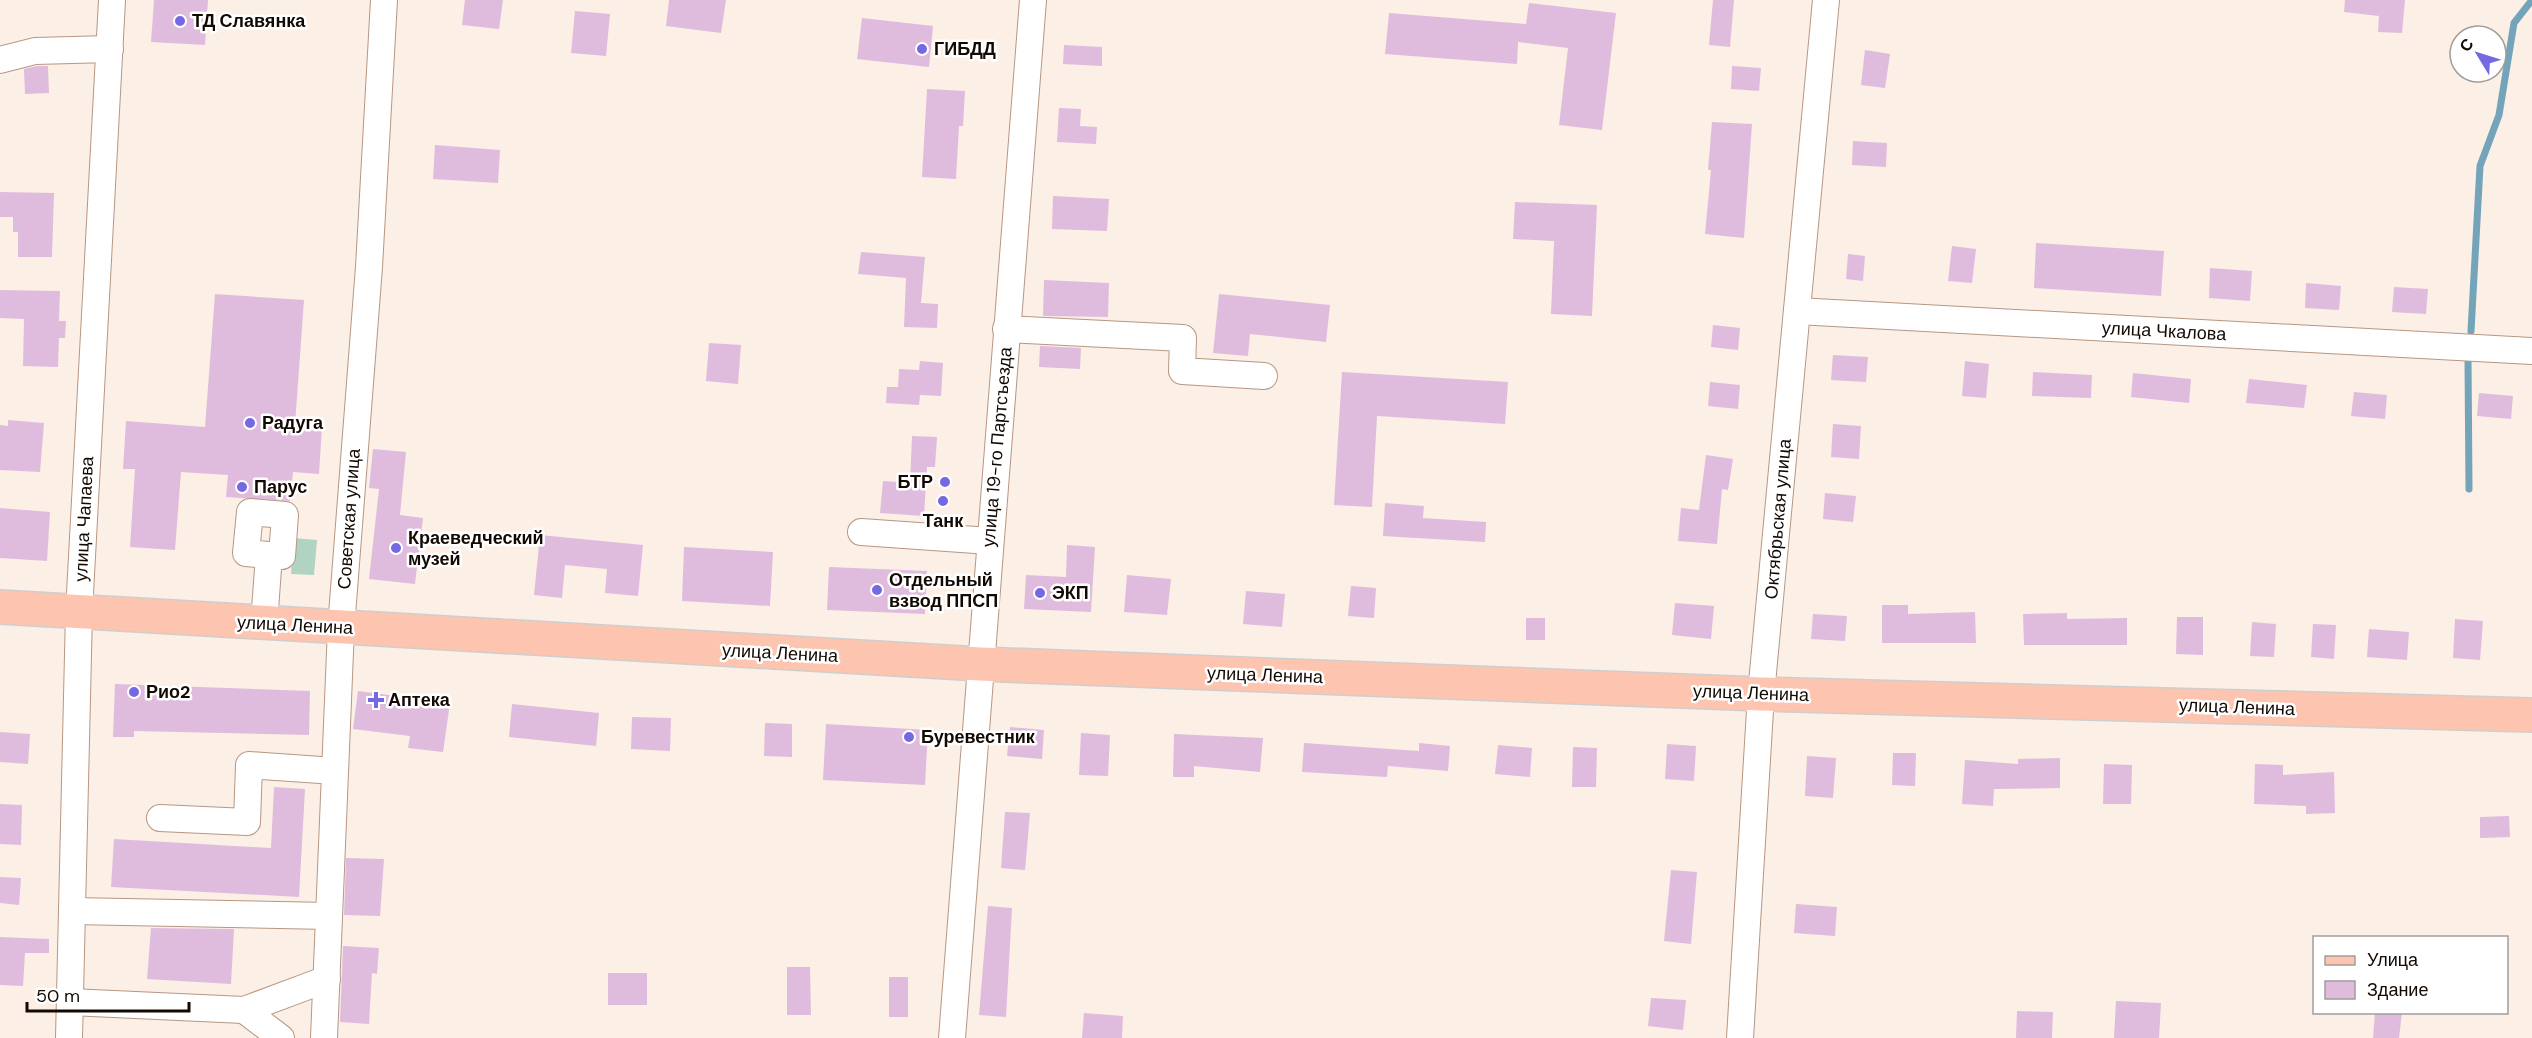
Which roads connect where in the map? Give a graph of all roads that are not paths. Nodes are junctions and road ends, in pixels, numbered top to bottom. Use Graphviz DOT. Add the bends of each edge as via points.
graph roads {
  1 [pos="112,0"];
  2 [pos="384,0"];
  3 [pos="1033,0"];
  4 [pos="1826,0"];
  5 [pos="110,49"];
  6 [pos="0,60"];
  7 [pos="1797,311"];
  8 [pos="1006,329"];
  9 [pos="2532,351"];
  10 [pos="1264,376"];
  11 [pos="861,532"];
  12 [pos="990,541"];
  13 [pos="269,555"];
  14 [pos="0,607"];
  15 [pos="79,612"];
  16 [pos="264,623"];
  17 [pos="341,628"];
  18 [pos="980,664"];
  19 [pos="1761,694"];
  20 [pos="2532,715"];
  21 [pos="335,771"];
  22 [pos="160,818"];
  23 [pos="72,910"];
  24 [pos="329,916"];
  25 [pos="327,979"];
  26 [pos="70,1002"];
  27 [pos="244,1010"];
  28 [pos="69,1038"];
  29 [pos="281,1038"];
  30 [pos="324,1038"];
  31 [pos="952,1038"];
  32 [pos="1740,1038"];
  1 -- 5 [label="street, улица Чапаева"];
  2 -- 17 [label="street, Советская улица" via="369,267"];
  3 -- 8 [label="street, улица 19-го Партсъезда"];
  4 -- 7 [label="street, Октябрьская улица"];
  5 -- 6 [label="street" via="35,51"];
  5 -- 15 [label="street, улица Чапаева"];
  7 -- 9 [label="street, улица Чкалова"];
  7 -- 19 [label="street, Октябрьская улица"];
  8 -- 10 [label="street" via="1183,338 1182,371"];
  8 -- 12 [label="street, улица 19-го Партсъезда"];
  11 -- 12 [label="street"];
  12 -- 18 [label="street, улица 19-го Партсъезда"];
  13 -- 16 [label="street"];
  14 -- 15 [label="main road, улица Ленина"];
  15 -- 16 [label="main road, улица Ленина"];
  15 -- 23 [label="street, улица Чапаева"];
  16 -- 17 [label="main road, улица Ленина"];
  17 -- 18 [label="main road, улица Ленина"];
  17 -- 21 [label="street, Советская улица"];
  18 -- 19 [label="main road, улица Ленина"];
  18 -- 31 [label="street, улица 19-го Партсъезда"];
  19 -- 20 [label="main road, улица Ленина"];
  19 -- 32 [label="street, Октябрьская улица"];
  21 -- 22 [label="street" via="249,765 247,822"];
  21 -- 24 [label="street, Советская улица"];
  23 -- 24 [label="street"];
  23 -- 26 [label="street, улица Чапаева"];
  24 -- 25 [label="street, Советская улица"];
  25 -- 27 [label="street"];
  25 -- 30 [label="street, Советская улица"];
  26 -- 27 [label="street"];
  26 -- 28 [label="street, улица Чапаева"];
  27 -- 29 [label="street"];
}
